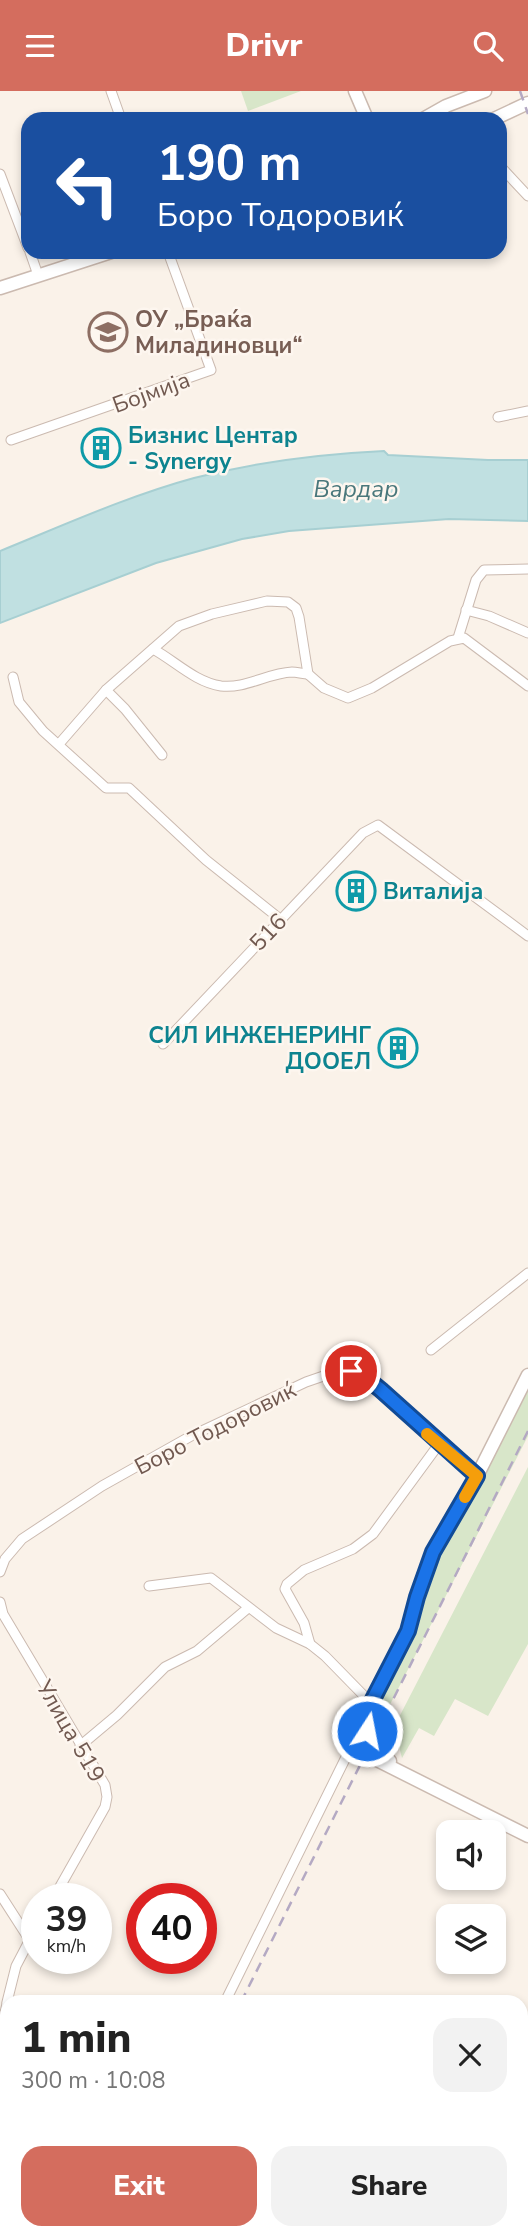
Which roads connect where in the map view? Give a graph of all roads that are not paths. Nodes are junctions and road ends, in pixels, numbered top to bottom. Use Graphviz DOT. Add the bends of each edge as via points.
graph roads {
  1 [pos="111,91"];
  2 [pos="355,91"];
  3 [pos="485,91"];
  4 [pos="528,103"];
  5 [pos="118,112"];
  6 [pos="364,112"];
  7 [pos="435,112"];
  8 [pos="507,113"];
  9 [pos="0,174"];
  10 [pos="507,174"];
  11 [pos="528,196"];
  12 [pos="21,229"];
  13 [pos="32,259"];
  14 [pos="89,259"];
  15 [pos="171,259"];
  16 [pos="38,275"];
  17 [pos="0,288"];
  18 [pos="528,411"];
  19 [pos="498,417"];
  20 [pos="11,440"];
  21 [pos="528,569"];
  22 [pos="466,610"];
  23 [pos="528,633"];
  24 [pos="458,638"];
  25 [pos="153,649"];
  26 [pos="308,674"];
  27 [pos="13,677"];
  28 [pos="528,687"];
  29 [pos="106,689"];
  30 [pos="59,744"];
  31 [pos="162,755"];
  32 [pos="280,919"];
  33 [pos="528,936"];
  34 [pos="163,1044"];
  35 [pos="528,1273"];
  36 [pos="430,1350"];
  37 [pos="528,1375"];
  38 [pos="439,1444"];
  39 [pos="477,1476"];
  40 [pos="0,1572"];
  41 [pos="149,1586"];
  42 [pos="0,1602"];
  43 [pos="248,1608"];
  44 [pos="310,1644"];
  45 [pos="371,1703"];
  46 [pos="352,1744"];
  47 [pos="373,1744"];
  48 [pos="80,1745"];
  49 [pos="397,1769"];
  50 [pos="528,1836"];
  51 [pos="62,1883"];
  52 [pos="0,1894"];
  53 [pos="21,1927"];
  54 [pos="21,1956"];
  55 [pos="9,1995"];
  56 [pos="228,1995"];
  1 -- 5 [label="street"];
  2 -- 6 [label="street"];
  3 -- 7 [label="street"];
  4 -- 8 [label="street"];
  9 -- 12 [label="street"];
  10 -- 11 [label="street"];
  13 -- 16 [label="street"];
  14 -- 16 [label="street"];
  15 -- 20 [label="street, Бојмија" via="211,370"];
  16 -- 17 [label="street"];
  18 -- 19 [label="street"];
  21 -- 22 [label="street" via="484,570"];
  22 -- 23 [label="street"];
  22 -- 24 [label="street"];
  24 -- 26 [label="street" via="348,698 324,688"];
  24 -- 28 [label="street" via="468,640"];
  25 -- 26 [label="street" via="185,670 224,686 290,672"];
  25 -- 26 [label="street" via="179,626 212,614 267,601 288,602 299,617"];
  25 -- 29 [label="street"];
  27 -- 30 [label="street" via="19,702"];
  29 -- 30 [label="street"];
  29 -- 31 [label="street"];
  30 -- 32 [label="street" via="106,788 130,788 206,860"];
  32 -- 33 [label="street, 516" via="363,833 378,825"];
  32 -- 34 [label="street, 516"];
  35 -- 36 [label="street"];
  37 -- 39 [label="street"];
  38 -- 39 [label="street, Боро Тодоровиќ"];
  38 -- 40 [label="street, Боро Тодоровиќ" via="360,1373 338,1371 191,1436 102,1486 22,1539"];
  38 -- 44 [label="street" via="373,1534 353,1549 304,1570 287,1584 285,1589"];
  39 -- 45 [label="street" via="433,1552 408,1631"];
  41 -- 43 [label="street" via="204,1577"];
  42 -- 48 [label="street, Улица 519"];
  43 -- 44 [label="street"];
  43 -- 48 [label="street" via="197,1651 165,1667"];
  44 -- 45 [label="street"];
  45 -- 46 [label="street"];
  45 -- 47 [label="street" via="367,1731"];
  46 -- 47 [label="street"];
  46 -- 49 [label="street"];
  46 -- 56 [label="street"];
  47 -- 49 [label="street"];
  48 -- 51 [label="street, Улица 519" via="105,1785 105,1807"];
  49 -- 50 [label="street"];
  52 -- 53 [label="street"];
  54 -- 55 [label="street"];
}
